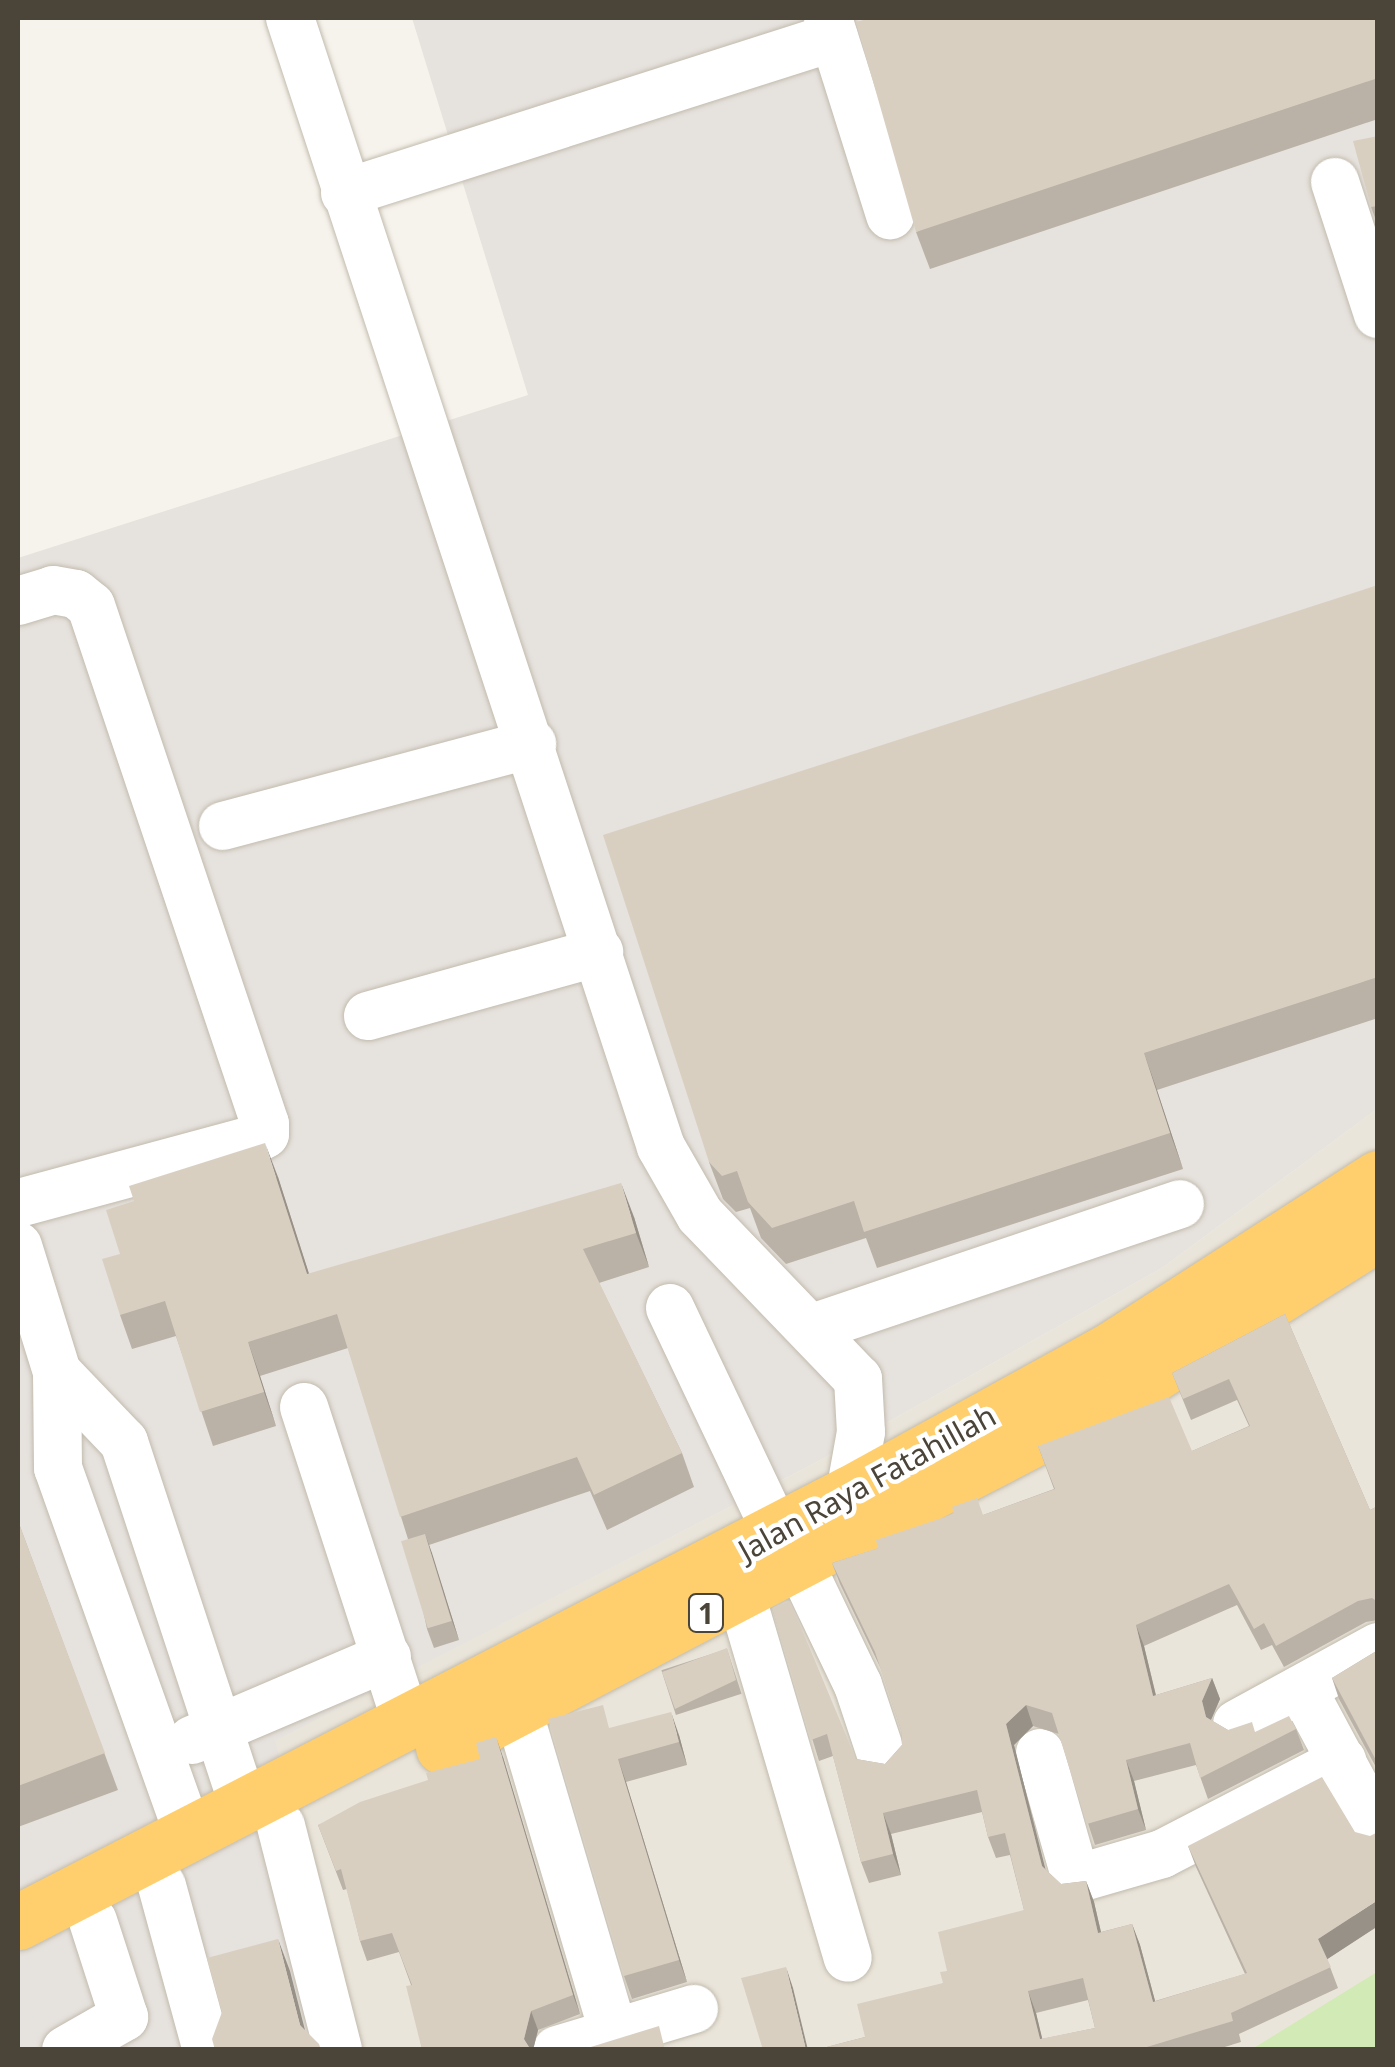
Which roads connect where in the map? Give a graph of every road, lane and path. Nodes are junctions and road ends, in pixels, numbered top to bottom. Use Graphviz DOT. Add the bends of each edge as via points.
graph roads {
  1 [pos="290,18"];
  2 [pos="831,27"];
  3 [pos="1336,182"];
  4 [pos="345,193"];
  5 [pos="890,215"];
  6 [pos="1378,314"];
  7 [pos="18,601"];
  8 [pos="532,744"];
  9 [pos="223,826"];
  10 [pos="599,952"];
  11 [pos="368,1016"];
  12 [pos="1378,1178"];
  13 [pos="18,1203"];
  14 [pos="1180,1204"];
  15 [pos="1376,1236"];
  16 [pos="18,1246"];
  17 [pos="670,1308"];
  18 [pos="815,1328"];
  19 [pos="56,1372"];
  20 [pos="304,1407"];
  21 [pos="124,1442"];
  22 [pos="38,1475"];
  23 [pos="850,1493"];
  24 [pos="788,1549"];
  25 [pos="740,1596"];
  26 [pos="1378,1647"];
  27 [pos="387,1658"];
  28 [pos="1303,1690"];
  29 [pos="518,1710"];
  30 [pos="407,1724"];
  31 [pos="1238,1724"];
  32 [pos="218,1728"];
  33 [pos="1040,1753"];
  34 [pos="162,1754"];
  35 [pos="883,1760"];
  36 [pos="1342,1761"];
  37 [pos="231,1828"];
  38 [pos="1378,1830"];
  39 [pos="162,1886"];
  40 [pos="93,1921"];
  41 [pos="18,1922"];
  42 [pos="848,1958"];
  43 [pos="18,1961"];
  44 [pos="694,2009"];
  45 [pos="612,2030"];
  46 [pos="129,2034"];
  47 [pos="66,2050"];
  48 [pos="206,2050"];
  49 [pos="338,2050"];
  50 [pos="557,2050"];
  1 -- 4 [label="street"];
  2 -- 4 [label="street"];
  2 -- 5 [label="street"];
  3 -- 6 [label="street"];
  4 -- 8 [label="street"];
  7 -- 13 [label="street" via="53,590 76,594 91,606 265,1124 265,1134 256,1139"];
  8 -- 9 [label="street"];
  8 -- 10 [label="street"];
  10 -- 11 [label="street"];
  10 -- 18 [label="street" via="679,1185 724,1241"];
  12 -- 23 [label="highway, Jalan Raya Fatahillah / 1" via="1107,1352"];
  14 -- 18 [label="street"];
  15 -- 24 [label="highway, Jalan Raya Fatahillah / 1" via="1134,1386"];
  16 -- 19 [label="street"];
  17 -- 24 [label="street"];
  18 -- 23 [label="street" via="858,1379 861,1432"];
  19 -- 21 [label="street"];
  19 -- 22 [label="street"];
  20 -- 27 [label="street"];
  21 -- 22 [label="street"];
  21 -- 32 [label="street"];
  22 -- 34 [label="street"];
  23 -- 24 [label="highway, Jalan Raya Fatahillah / 1"];
  24 -- 25 [label="highway, Jalan Raya Fatahillah / 1"];
  24 -- 30 [label="highway, Jalan Raya Fatahillah / 1"];
  24 -- 35 [label="street" via="858,1685"];
  25 -- 29 [label="highway, Jalan Raya Fatahillah / 1"];
  25 -- 42 [label="street"];
  26 -- 28 [label="street"];
  27 -- 30 [label="street"];
  27 -- 32 [label="street"];
  28 -- 31 [label="street"];
  28 -- 36 [label="street"];
  29 -- 37 [label="highway, Jalan Raya Fatahillah / 1"];
  29 -- 45 [label="street"];
  30 -- 37 [label="highway, Jalan Raya Fatahillah / 1"];
  32 -- 34 [label="street"];
  32 -- 37 [label="street"];
  33 -- 36 [label="street" via="1076,1879 1162,1854"];
  34 -- 37 [label="street"];
  36 -- 38 [label="street"];
  37 -- 39 [label="highway, Jalan Raya Fatahillah / 1"];
  37 -- 41 [label="highway, Jalan Raya Fatahillah / 1"];
  37 -- 49 [label="street"];
  39 -- 40 [label="highway, Jalan Raya Fatahillah / 1"];
  39 -- 48 [label="street"];
  40 -- 43 [label="highway, Jalan Raya Fatahillah / 1"];
  40 -- 46 [label="street"];
  44 -- 45 [label="street"];
  45 -- 50 [label="street"];
  46 -- 47 [label="street"];
}
